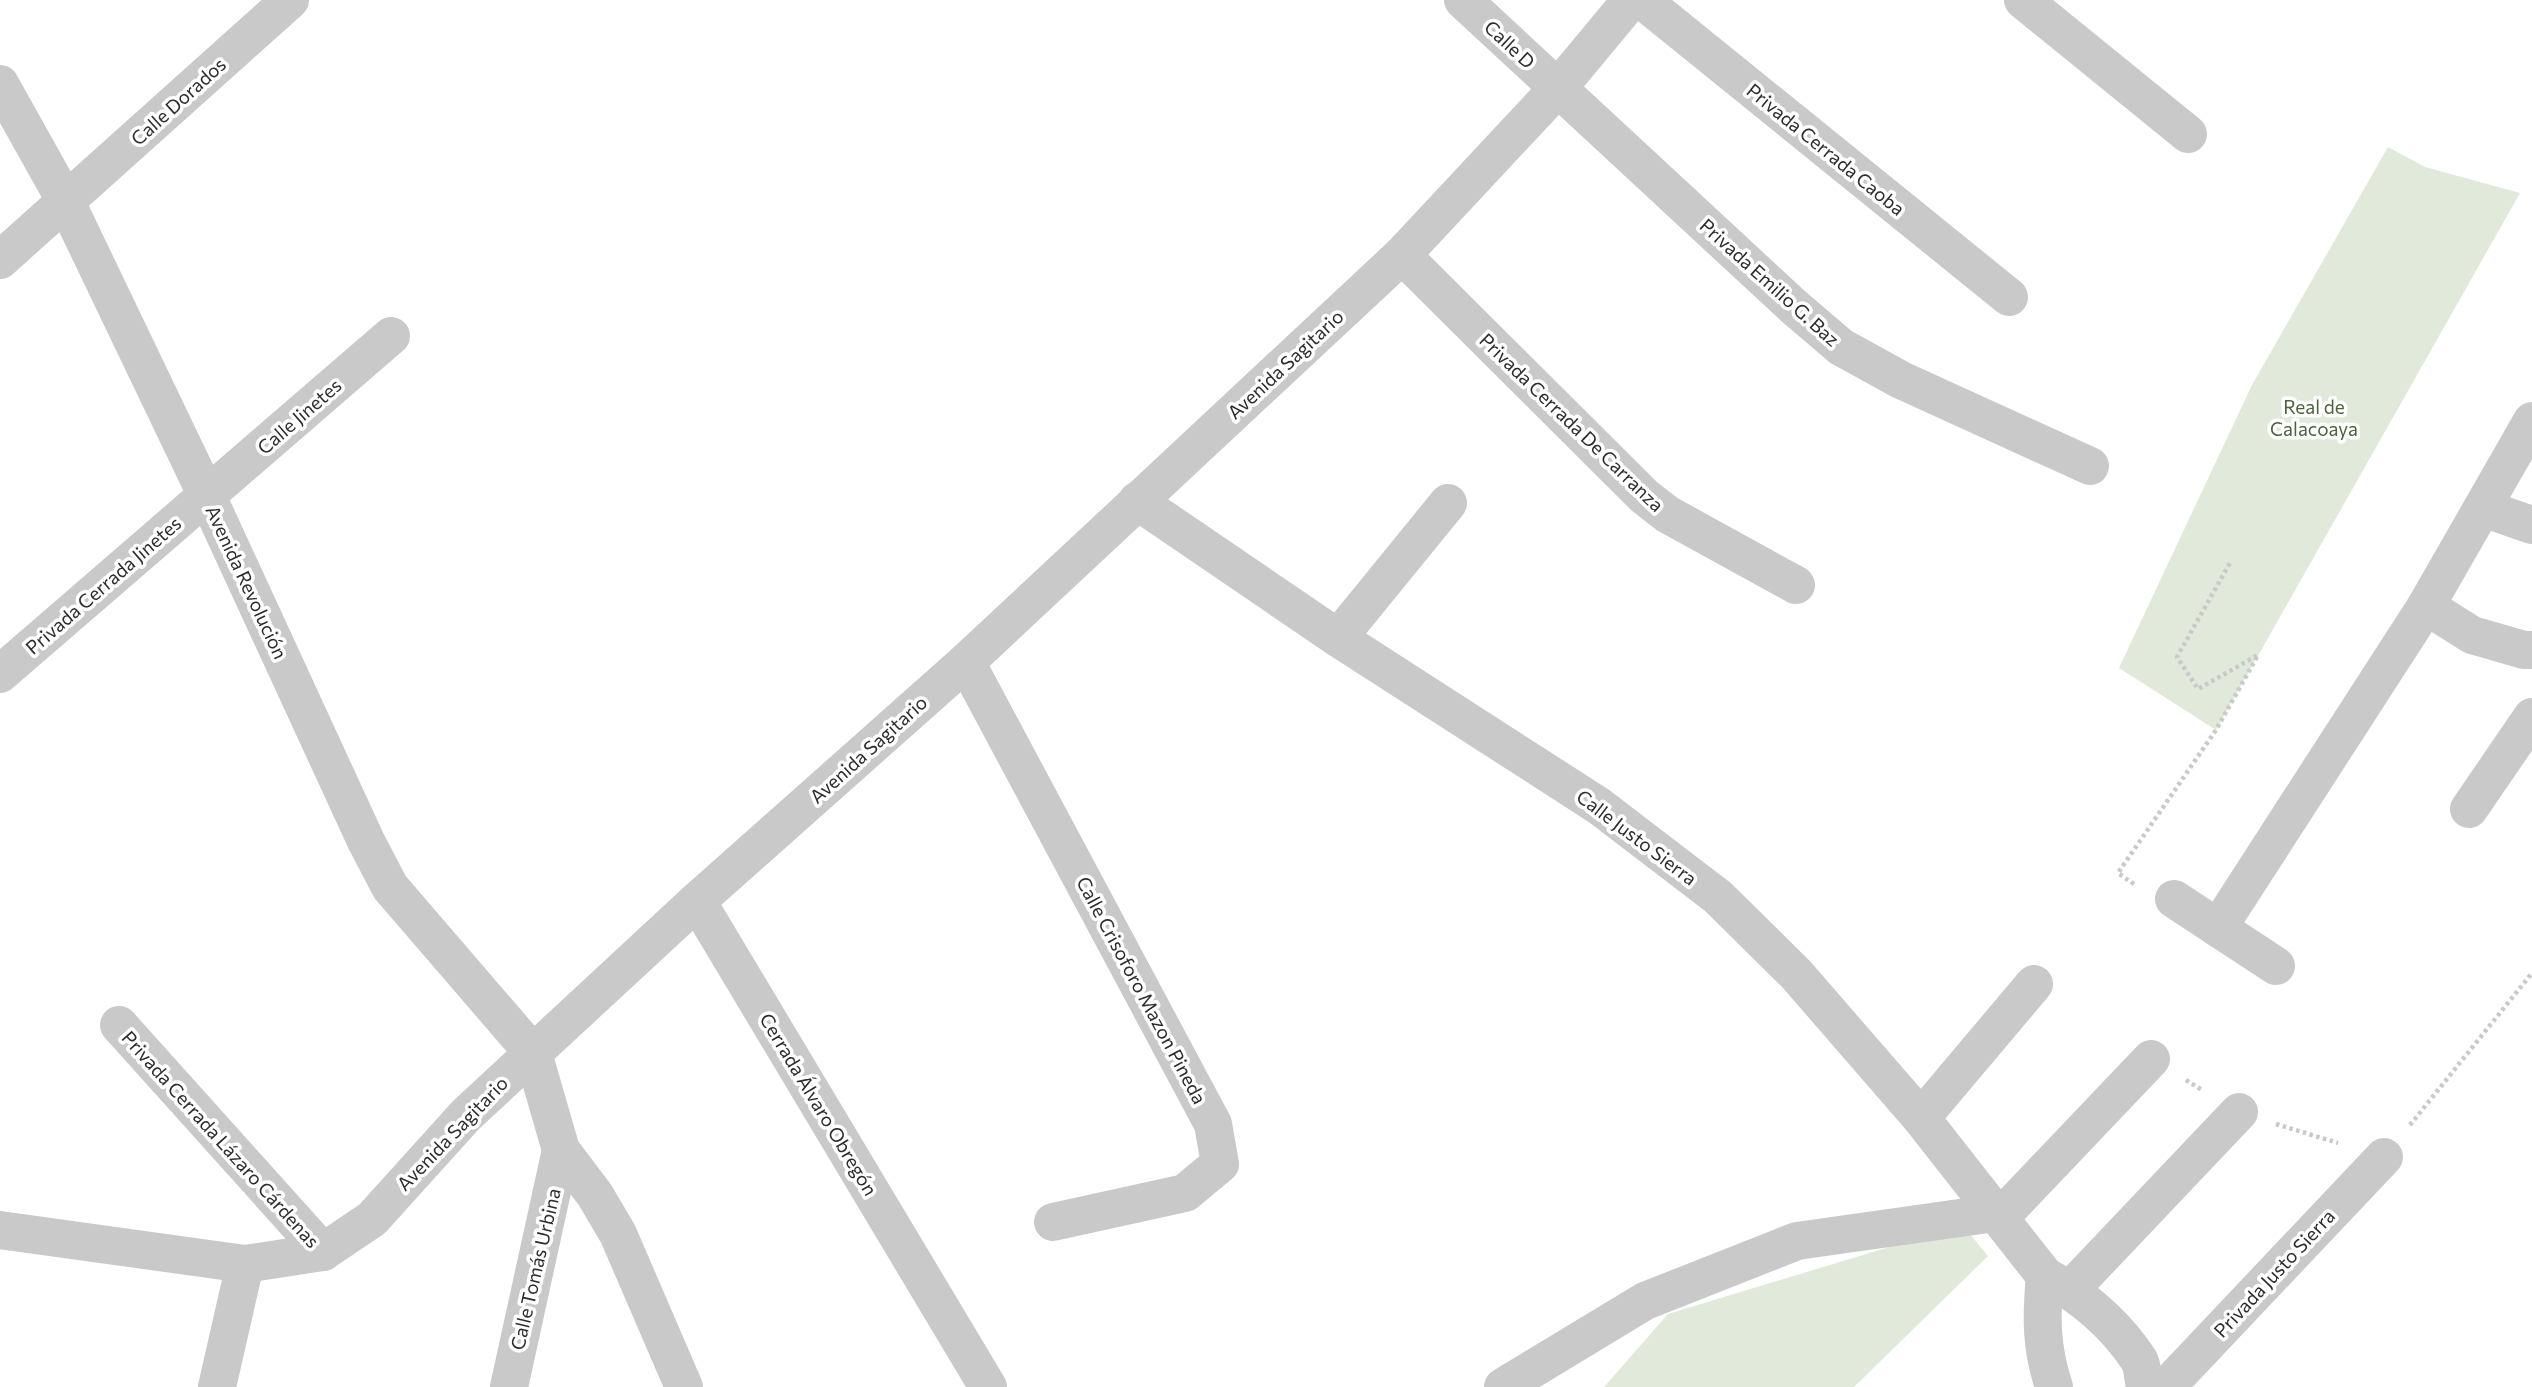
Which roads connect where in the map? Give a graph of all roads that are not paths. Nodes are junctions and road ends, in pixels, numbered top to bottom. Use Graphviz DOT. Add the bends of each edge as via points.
graph roads {
  1 [pos="290,0"];
  2 [pos="1463,0"];
  3 [pos="1631,0"];
  4 [pos="1642,0"];
  5 [pos="2023,0"];
  6 [pos="0,85"];
  7 [pos="1558,88"];
  8 [pos="2188,134"];
  9 [pos="65,202"];
  10 [pos="1402,255"];
  11 [pos="0,260"];
  12 [pos="2009,297"];
  13 [pos="391,336"];
  14 [pos="2532,421"];
  15 [pos="2090,466"];
  16 [pos="207,496"];
  17 [pos="1137,500"];
  18 [pos="1448,503"];
  19 [pos="2483,509"];
  20 [pos="2532,525"];
  21 [pos="1796,585"];
  22 [pos="2426,606"];
  23 [pos="1338,638"];
  24 [pos="2532,650"];
  25 [pos="966,662"];
  26 [pos="0,674"];
  27 [pos="2532,717"];
  28 [pos="2469,809"];
  29 [pos="2157,893"];
  30 [pos="697,901"];
  31 [pos="2218,928"];
  32 [pos="2276,966"];
  33 [pos="2034,984"];
  34 [pos="119,1025"];
  35 [pos="533,1053"];
  36 [pos="2151,1059"];
  37 [pos="2239,1112"];
  38 [pos="1921,1118"];
  39 [pos="561,1150"];
  40 [pos="2384,1157"];
  41 [pos="1995,1213"];
  42 [pos="1053,1222"];
  43 [pos="0,1230"];
  44 [pos="323,1252"];
  45 [pos="245,1264"];
  46 [pos="2058,1283"];
  47 [pos="217,1387"];
  48 [pos="509,1387"];
  49 [pos="684,1387"];
  50 [pos="988,1387"];
  51 [pos="1503,1387"];
  52 [pos="2054,1387"];
  53 [pos="2145,1387"];
  54 [pos="2164,1387"];
  1 -- 9 [label="street, Calle Dorados"];
  2 -- 7 [label="street, Calle D"];
  3 -- 7 [label="street, Avenida Sagitario"];
  4 -- 12 [label="street, Privada Cerrada Caoba"];
  5 -- 8 [label="street"];
  6 -- 9 [label="street, Avenida Revolución"];
  7 -- 10 [label="street, Avenida Sagitario"];
  7 -- 15 [label="street, Privada Emilio G. Baz" via="1841,347 1901,380"];
  9 -- 11 [label="street, Calle Dorados"];
  9 -- 16 [label="street, Avenida Revolución"];
  10 -- 17 [label="street, Avenida Sagitario"];
  10 -- 21 [label="street, Privada Cerrada De Carranza" via="1644,496 1667,514"];
  13 -- 16 [label="street, Calle Jinetes"];
  14 -- 19 [label="street"];
  16 -- 26 [label="street, Privada Cerrada Jinetes"];
  16 -- 35 [label="street, Avenida Revolución" via="390,887"];
  17 -- 23 [label="street, Calle Justo Sierra"];
  17 -- 25 [label="street, Avenida Sagitario"];
  18 -- 23 [label="street"];
  19 -- 20 [label="street"];
  19 -- 22 [label="street"];
  22 -- 24 [label="street" via="2472,635"];
  22 -- 31 [label="street"];
  23 -- 38 [label="street, Calle Justo Sierra" via="1599,806 1718,897 1796,974"];
  25 -- 30 [label="street, Avenida Sagitario"];
  25 -- 42 [label="street, Calle Crisoforo Mazon Pineda" via="1213,1124 1220,1164 1185,1193"];
  27 -- 28 [label="street"];
  29 -- 31 [label="street"];
  30 -- 35 [label="street, Avenida Sagitario"];
  30 -- 50 [label="street, Cerrada Álvaro Obregón"];
  31 -- 32 [label="street"];
  33 -- 38 [label="street"];
  34 -- 44 [label="street, Privada Cerrada Lázaro Cárdenas"];
  35 -- 39 [label="street"];
  35 -- 44 [label="street, Avenida Sagitario" via="466,1115 372,1219"];
  36 -- 41 [label="street" via="2011,1206"];
  37 -- 46 [label="street"];
  38 -- 41 [label="street, Calle Justo Sierra"];
  39 -- 48 [label="street, Calle Tomás Urbina"];
  39 -- 49 [label="street" via="618,1234"];
  40 -- 54 [label="street, Privada Justo Sierra"];
  41 -- 46 [label="street, Calle Justo Sierra"];
  41 -- 51 [label="street" via="1797,1241 1645,1301"];
  43 -- 45 [label="street, Avenida Sagitario"];
  44 -- 45 [label="street, Avenida Sagitario"];
  45 -- 47 [label="street"];
  46 -- 52 [label="street" via="2042,1315 2045,1358"];
  46 -- 53 [label="street, Calle Justo Sierra" via="2103,1317 2140,1362"];
}
